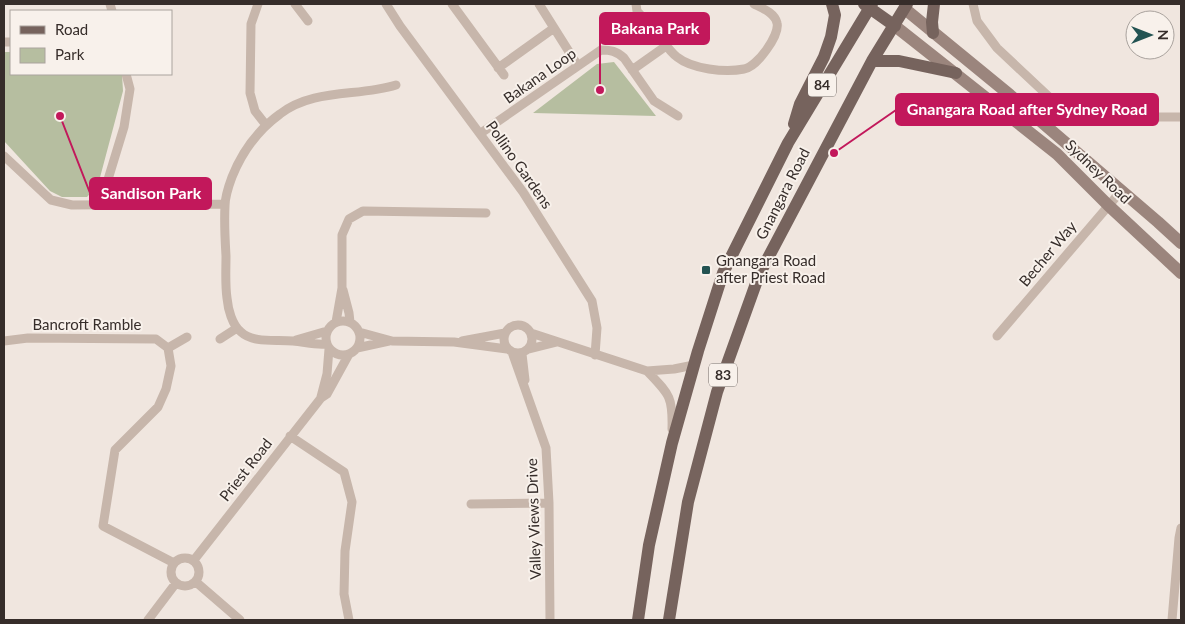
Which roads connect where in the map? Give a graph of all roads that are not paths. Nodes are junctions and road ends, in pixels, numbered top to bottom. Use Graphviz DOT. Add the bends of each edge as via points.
graph roads {
  1 [pos="258,4"];
  2 [pos="296,4"];
  3 [pos="386,4"];
  4 [pos="452,4"];
  5 [pos="539,4"];
  6 [pos="636,4"];
  7 [pos="754,4"];
  8 [pos="832,4"];
  9 [pos="934,4"];
  10 [pos="973,4"];
  11 [pos="868,5"];
  12 [pos="903,5"];
  13 [pos="308,22"];
  14 [pos="895,26"];
  15 [pos="554,28"];
  16 [pos="933,33"];
  17 [pos="666,46"];
  18 [pos="872,61"];
  19 [pos="578,66"];
  20 [pos="632,70"];
  21 [pos="956,73"];
  22 [pos="126,75"];
  23 [pos="396,85"];
  24 [pos="678,116"];
  25 [pos="1181,117"];
  26 [pos="266,125"];
  27 [pos="481,133"];
  28 [pos="788,143"];
  29 [pos="4,156"];
  30 [pos="1122,190"];
  31 [pos="225,204"];
  32 [pos="103,205"];
  33 [pos="1108,205"];
  34 [pos="486,212"];
  35 [pos="1181,243"];
  36 [pos="1181,273"];
  37 [pos="342,288"];
  38 [pos="336,322"];
  39 [pos="350,322"];
  40 [pos="237,328"];
  41 [pos="327,331"];
  42 [pos="359,332"];
  43 [pos="505,333"];
  44 [pos="531,333"];
  45 [pos="997,336"];
  46 [pos="187,337"];
  47 [pos="220,339"];
  48 [pos="4,341"];
  49 [pos="294,341"];
  50 [pos="392,341"];
  51 [pos="454,342"];
  52 [pos="557,342"];
  53 [pos="328,347"];
  54 [pos="168,348"];
  55 [pos="357,348"];
  56 [pos="509,350"];
  57 [pos="525,351"];
  58 [pos="349,354"];
  59 [pos="595,356"];
  60 [pos="694,365"];
  61 [pos="647,371"];
  62 [pos="526,390"];
  63 [pos="321,398"];
  64 [pos="290,436"];
  65 [pos="672,444"];
  66 [pos="549,503"];
  67 [pos="471,504"];
  68 [pos="1181,528"];
  69 [pos="194,560"];
  70 [pos="174,563"];
  71 [pos="196,582"];
  72 [pos="176,583"];
  73 [pos="148,620"];
  74 [pos="240,620"];
  75 [pos="349,620"];
  76 [pos="550,620"];
  77 [pos="638,620"];
  78 [pos="668,620"];
  79 [pos="1172,620"];
  1 -- 26 [label="street" via="251,24 250,93 255,112"];
  2 -- 13 [label="street"];
  3 -- 27 [label="street, Pollino Gardens"];
  4 -- 15 [label="street" via="501,72"];
  5 -- 15 [label="street"];
  6 -- 17 [label="street" via="637,11"];
  7 -- 17 [label="street" via="777,21 778,32 752,66 713,70 678,58"];
  8 -- 28 [label="main road, 83" via="835,15 831,37 800,104"];
  9 -- 16 [label="main road"];
  10 -- 25 [label="street" via="977,21 997,48 1062,109 1087,117"];
  11 -- 14 [label="main road, Gnangara Road"];
  11 -- 28 [label="main road, Gnangara Road / 84"];
  12 -- 14 [label="main road, 83"];
  12 -- 16 [label="street, Sydney Road"];
  14 -- 18 [label="main road, Gnangara Road / 83"];
  14 -- 21 [label="street, Sydney Road"];
  15 -- 19 [label="street"];
  16 -- 30 [label="street, Sydney Road"];
  17 -- 20 [label="street"];
  18 -- 21 [label="main road" via="899,61"];
  18 -- 78 [label="main road, Gnangara Road / 83" via="760,275 717,392 688,502"];
  19 -- 20 [label="street, Bakana Loop" via="601,50 610,50 624,58"];
  19 -- 27 [label="street, Bakana Loop"];
  20 -- 24 [label="street, Bakana Loop" via="654,101"];
  21 -- 33 [label="street, Sydney Road" via="1057,154"];
  22 -- 32 [label="street" via="130,89 124,127"];
  23 -- 26 [label="street" via="298,103"];
  26 -- 31 [label="street" via="240,159"];
  27 -- 59 [label="street, Pollino Gardens" via="523,192 592,301 597,328"];
  28 -- 60 [label="main road, Gnangara Road / 83" via="727,264"];
  29 -- 32 [label="street" via="51,200 72,205"];
  30 -- 33 [label="street, Becher Way"];
  30 -- 35 [label="street, Sydney Road"];
  31 -- 32 [label="street"];
  31 -- 40 [label="street" via="227,297"];
  33 -- 36 [label="street, Sydney Road"];
  33 -- 45 [label="street, Becher Way"];
  34 -- 37 [label="street" via="363,211 349,220 342,235"];
  37 -- 38 [label="street"];
  37 -- 39 [label="street"];
  38 -- 39 [label="street"];
  38 -- 41 [label="street"];
  39 -- 42 [label="street"];
  40 -- 47 [label="street"];
  40 -- 49 [label="street" via="253,338"];
  41 -- 49 [label="street"];
  41 -- 53 [label="street"];
  42 -- 50 [label="street"];
  42 -- 55 [label="street"];
  43 -- 44 [label="street" via="518,325"];
  43 -- 51 [label="street"];
  43 -- 56 [label="street" via="503,339"];
  44 -- 52 [label="street"];
  44 -- 57 [label="street" via="531,344"];
  46 -- 54 [label="street"];
  48 -- 54 [label="street, Bancroft Ramble" via="28,338 156,339"];
  49 -- 53 [label="street"];
  50 -- 51 [label="street"];
  50 -- 55 [label="street"];
  51 -- 56 [label="street"];
  52 -- 57 [label="street"];
  52 -- 59 [label="street"];
  53 -- 58 [label="street" via="339,355"];
  53 -- 63 [label="street, Priest Road" via="327,374"];
  54 -- 70 [label="street" via="171,366 166,390 158,406 115,450 103,526"];
  55 -- 58 [label="street"];
  56 -- 57 [label="street"];
  56 -- 62 [label="street, Valley Views Drive"];
  57 -- 62 [label="street, Valley Views Drive"];
  58 -- 63 [label="street, Priest Road" via="327,394"];
  59 -- 61 [label="street"];
  60 -- 61 [label="street"];
  60 -- 65 [label="main road, Gnangara Road / 83"];
  61 -- 65 [label="street" via="671,400"];
  62 -- 66 [label="street, Valley Views Drive" via="546,448"];
  63 -- 64 [label="street, Priest Road"];
  64 -- 69 [label="street, Priest Road"];
  64 -- 75 [label="street" via="344,472 352,502 345,551 344,594"];
  65 -- 77 [label="main road, Gnangara Road / 83" via="649,545"];
  66 -- 67 [label="street"];
  66 -- 76 [label="street, Valley Views Drive"];
  68 -- 79 [label="street"];
  69 -- 70 [label="street" via="184,557"];
  69 -- 71 [label="street" via="199,568"];
  70 -- 72 [label="street" via="171,573"];
  71 -- 72 [label="street" via="186,586"];
  71 -- 74 [label="street"];
  72 -- 73 [label="street"];
}
